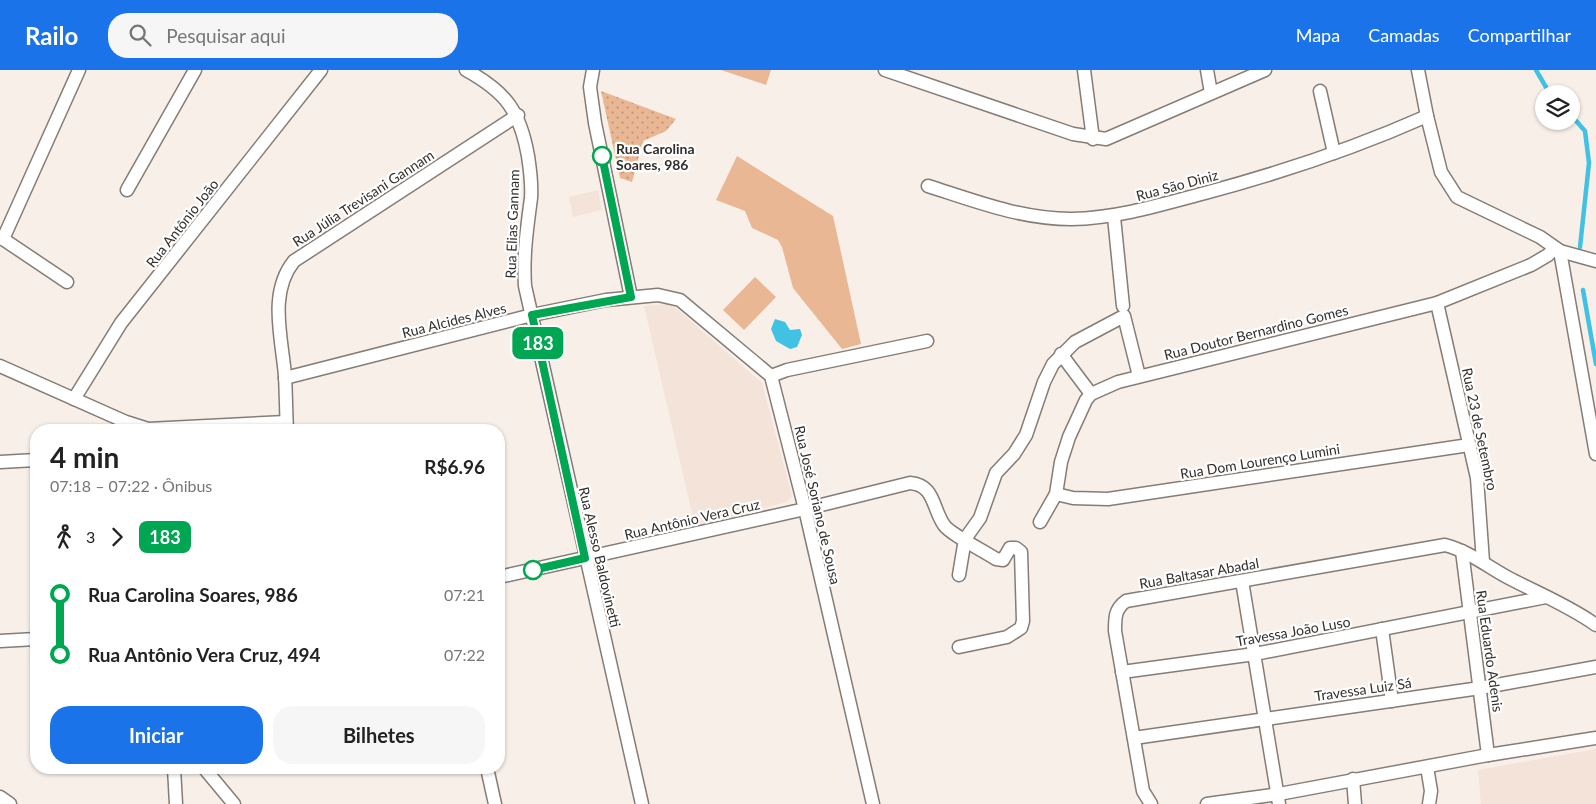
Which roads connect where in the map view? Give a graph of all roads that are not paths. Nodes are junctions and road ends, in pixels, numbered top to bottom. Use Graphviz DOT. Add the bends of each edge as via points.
graph roads {
  1 [pos="195,70"];
  2 [pos="321,70"];
  3 [pos="466,70"];
  4 [pos="593,70"];
  5 [pos="885,70"];
  6 [pos="1084,70"];
  7 [pos="1207,70"];
  8 [pos="1265,70"];
  9 [pos="1418,70"];
  10 [pos="74,72"];
  11 [pos="1320,91"];
  12 [pos="1212,93"];
  13 [pos="518,115"];
  14 [pos="1427,116"];
  15 [pos="1093,139"];
  16 [pos="1334,153"];
  17 [pos="928,186"];
  18 [pos="127,190"];
  19 [pos="1114,217"];
  20 [pos="2,238"];
  21 [pos="1558,250"];
  22 [pos="1596,261"];
  23 [pos="67,282"];
  24 [pos="631,297"];
  25 [pos="1436,303"];
  26 [pos="1123,311"];
  27 [pos="532,315"];
  28 [pos="927,342"];
  29 [pos="1061,354"];
  30 [pos="0,366"];
  31 [pos="771,376"];
  32 [pos="1138,376"];
  33 [pos="285,378"];
  34 [pos="1091,394"];
  35 [pos="74,400"];
  36 [pos="132,424"];
  37 [pos="286,424"];
  38 [pos="1469,445"];
  39 [pos="1596,454"];
  40 [pos="30,460"];
  41 [pos="0,462"];
  42 [pos="1056,494"];
  43 [pos="804,509"];
  44 [pos="1040,522"];
  45 [pos="965,539"];
  46 [pos="1462,551"];
  47 [pos="585,558"];
  48 [pos="1483,562"];
  49 [pos="959,575"];
  50 [pos="505,576"];
  51 [pos="1242,581"];
  52 [pos="1546,597"];
  53 [pos="1469,613"];
  54 [pos="1596,625"];
  55 [pos="1382,629"];
  56 [pos="30,639"];
  57 [pos="0,641"];
  58 [pos="959,647"];
  59 [pos="1255,654"];
  60 [pos="1596,667"];
  61 [pos="1122,672"];
  62 [pos="1480,688"];
  63 [pos="1392,701"];
  64 [pos="1265,718"];
  65 [pos="1134,738"];
  66 [pos="1596,738"];
  67 [pos="1488,755"];
  68 [pos="1428,766"];
  69 [pos="174,774"];
  70 [pos="209,774"];
  71 [pos="488,774"];
  72 [pos="1353,779"];
  73 [pos="0,797"];
  74 [pos="1279,799"];
  75 [pos="10,804"];
  76 [pos="176,804"];
  77 [pos="234,804"];
  78 [pos="495,804"];
  79 [pos="642,804"];
  80 [pos="873,804"];
  81 [pos="1151,804"];
  82 [pos="1209,804"];
  83 [pos="1355,804"];
  84 [pos="1429,804"];
  1 -- 18 [label="street"];
  2 -- 35 [label="street, Rua Antônio João" via="121,323"];
  3 -- 13 [label="street, Rua Elias Gannam" via="501,96"];
  4 -- 24 [label="street" via="590,88 595,123"];
  5 -- 15 [label="street"];
  6 -- 15 [label="street"];
  7 -- 12 [label="street"];
  8 -- 12 [label="street"];
  9 -- 14 [label="street"];
  10 -- 20 [label="street"];
  11 -- 16 [label="street"];
  12 -- 15 [label="street" via="1106,139"];
  13 -- 27 [label="street, Rua Elias Gannam" via="530,169 531,197 523,258"];
  13 -- 33 [label="street, Rua Júlia Trevisani Gannam" via="294,261 282,279 278,310"];
  14 -- 16 [label="street, Rua São Diniz"];
  14 -- 21 [label="street" via="1441,172 1457,197 1540,237"];
  16 -- 19 [label="street, Rua São Diniz" via="1252,180"];
  17 -- 19 [label="street, Rua São Diniz" via="1009,212 1070,219"];
  19 -- 26 [label="street"];
  20 -- 23 [label="street"];
  21 -- 22 [label="street"];
  21 -- 25 [label="street, Rua Doutor Bernardino Gomes" via="1532,265"];
  21 -- 39 [label="street"];
  24 -- 27 [label="street, Rua Alcides Alves"];
  24 -- 31 [label="street" via="658,295 680,300"];
  25 -- 32 [label="street, Rua Doutor Bernardino Gomes"];
  25 -- 38 [label="street, Rua 23 de Setembro"];
  26 -- 29 [label="street"];
  26 -- 32 [label="street"];
  27 -- 33 [label="street, Rua Alcides Alves"];
  27 -- 47 [label="street, Rua Alesso Baldovinetti"];
  28 -- 31 [label="street"];
  29 -- 34 [label="street"];
  29 -- 45 [label="street" via="1044,382 1026,435 996,473 980,518"];
  30 -- 35 [label="street"];
  31 -- 43 [label="street, Rua José Soriano de Sousa"];
  32 -- 34 [label="street, Rua Doutor Bernardino Gomes"];
  33 -- 37 [label="street, Rua Júlia Trevisani Gannam"];
  34 -- 42 [label="street" via="1069,438"];
  35 -- 36 [label="street"];
  38 -- 42 [label="street, Rua Dom Lourenço Lumini" via="1108,499"];
  38 -- 48 [label="street, Rua 23 de Setembro" via="1477,478"];
  40 -- 41 [label="street"];
  42 -- 44 [label="street"];
  43 -- 45 [label="street, Rua Antônio Vera Cruz" via="910,483 922,485 944,526"];
  43 -- 47 [label="street, Rua Antônio Vera Cruz"];
  43 -- 80 [label="street, Rua José Soriano de Sousa"];
  45 -- 49 [label="street"];
  45 -- 58 [label="street" via="1000,560 1006,558 1010,548 1020,550 1023,621 1016,634"];
  46 -- 48 [label="street, Rua Baltasar Abadal"];
  46 -- 51 [label="street, Rua Baltasar Abadal" via="1445,545 1434,546"];
  46 -- 53 [label="street, Rua Eduardo Adenis"];
  47 -- 50 [label="street, Rua Antônio Vera Cruz"];
  47 -- 79 [label="street, Rua Alesso Baldovinetti"];
  48 -- 52 [label="street, Rua Baltasar Abadal"];
  51 -- 59 [label="street"];
  51 -- 61 [label="street, Rua Baltasar Abadal" via="1126,601 1118,607 1114,618"];
  52 -- 53 [label="street, Travessa João Luso"];
  52 -- 54 [label="street, Rua Baltasar Abadal"];
  53 -- 55 [label="street, Travessa João Luso"];
  53 -- 62 [label="street, Rua Eduardo Adenis"];
  55 -- 59 [label="street, Travessa João Luso"];
  55 -- 63 [label="street"];
  56 -- 57 [label="street"];
  59 -- 61 [label="street, Travessa João Luso"];
  59 -- 64 [label="street"];
  60 -- 62 [label="street, Travessa Luiz Sá"];
  61 -- 65 [label="street, Rua Baltasar Abadal"];
  62 -- 63 [label="street, Travessa Luiz Sá"];
  62 -- 67 [label="street, Rua Eduardo Adenis"];
  63 -- 64 [label="street, Travessa Luiz Sá"];
  64 -- 65 [label="street, Travessa Luiz Sá"];
  64 -- 74 [label="street"];
  65 -- 81 [label="street, Rua Baltasar Abadal" via="1143,791"];
  66 -- 67 [label="street"];
  67 -- 68 [label="street"];
  68 -- 72 [label="street"];
  68 -- 84 [label="street"];
  69 -- 76 [label="street"];
  70 -- 77 [label="street"];
  71 -- 78 [label="street"];
  72 -- 74 [label="street"];
  72 -- 83 [label="street"];
  73 -- 75 [label="street"];
  74 -- 82 [label="street"];
}
